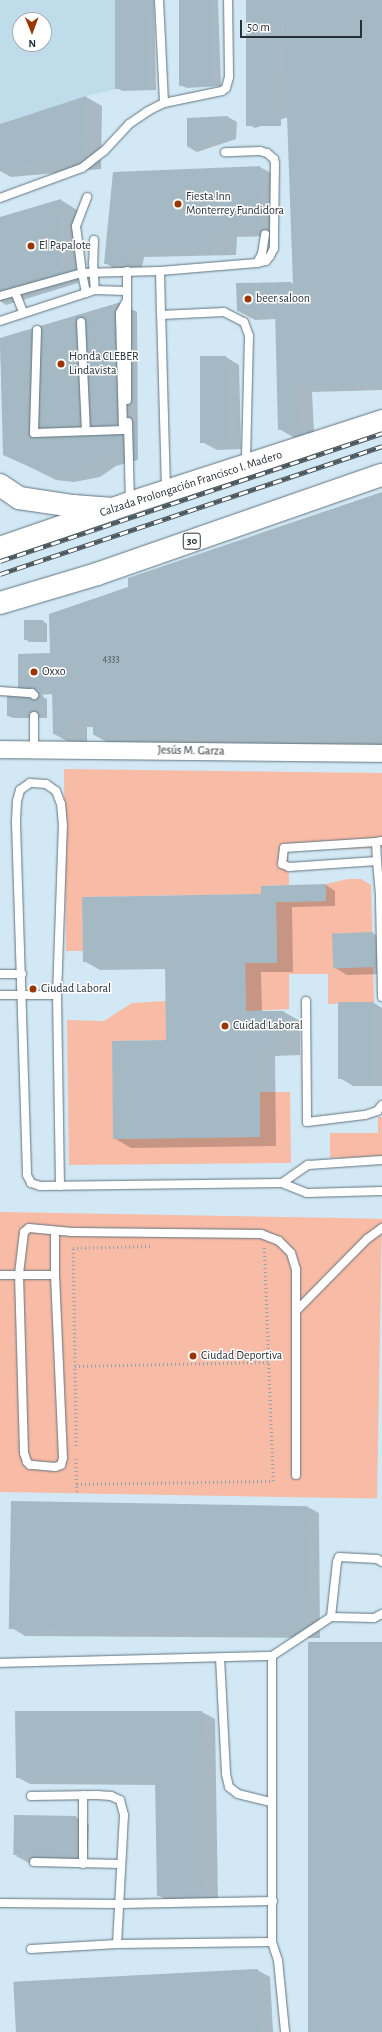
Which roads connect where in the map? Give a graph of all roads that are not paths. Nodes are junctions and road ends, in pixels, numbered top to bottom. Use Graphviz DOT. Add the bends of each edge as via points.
graph roads {
  1 [pos="159,0"];
  2 [pos="228,0"];
  3 [pos="164,103"];
  4 [pos="225,152"];
  5 [pos="87,197"];
  6 [pos="0,198"];
  7 [pos="265,234"];
  8 [pos="94,240"];
  9 [pos="257,263"];
  10 [pos="160,270"];
  11 [pos="94,271"];
  12 [pos="127,271"];
  13 [pos="82,273"];
  14 [pos="96,290"];
  15 [pos="126,291"];
  16 [pos="15,292"];
  17 [pos="86,293"];
  18 [pos="0,296"];
  19 [pos="127,300"];
  20 [pos="23,312"];
  21 [pos="161,315"];
  22 [pos="0,321"];
  23 [pos="81,322"];
  24 [pos="37,330"];
  25 [pos="382,421"];
  26 [pos="86,431"];
  27 [pos="246,466"];
  28 [pos="382,475"];
  29 [pos="0,485"];
  30 [pos="166,492"];
  31 [pos="122,506"];
  32 [pos="0,548"];
  33 [pos="0,602"];
  34 [pos="0,691"];
  35 [pos="34,695"];
  36 [pos="34,716"];
  37 [pos="0,749"];
  38 [pos="34,749"];
  39 [pos="382,753"];
  40 [pos="379,842"];
  41 [pos="377,861"];
  42 [pos="0,974"];
  43 [pos="22,974"];
  44 [pos="0,995"];
  45 [pos="57,995"];
  46 [pos="22,996"];
  47 [pos="382,997"];
  48 [pos="306,1001"];
  49 [pos="382,1105"];
  50 [pos="382,1160"];
  51 [pos="282,1182"];
  52 [pos="60,1186"];
  53 [pos="382,1191"];
  54 [pos="382,1228"];
  55 [pos="56,1231"];
  56 [pos="19,1274"];
  57 [pos="0,1275"];
  58 [pos="55,1275"];
  59 [pos="297,1310"];
  60 [pos="296,1475"];
  61 [pos="382,1562"];
  62 [pos="382,1614"];
  63 [pos="331,1617"];
  64 [pos="272,1656"];
  65 [pos="220,1658"];
  66 [pos="0,1663"];
  67 [pos="83,1795"];
  68 [pos="31,1796"];
  69 [pos="271,1802"];
  70 [pos="34,1862"];
  71 [pos="83,1864"];
  72 [pos="122,1864"];
  73 [pos="273,1901"];
  74 [pos="0,1903"];
  75 [pos="120,1904"];
  76 [pos="272,1942"];
  77 [pos="117,1944"];
  78 [pos="31,1949"];
  79 [pos="285,2032"];
  1 -- 3 [label="lane"];
  2 -- 3 [label="lane" via="228,85 222,91"];
  3 -- 6 [label="lane" via="134,120 82,168"];
  4 -- 9 [label="lane" via="260,151 271,156 275,164 274,248 266,261"];
  5 -- 13 [label="lane" via="76,226"];
  7 -- 9 [label="lane" via="262,254"];
  8 -- 11 [label="lane"];
  9 -- 10 [label="lane"];
  10 -- 12 [label="lane"];
  10 -- 21 [label="lane"];
  11 -- 12 [label="lane"];
  11 -- 13 [label="lane"];
  11 -- 14 [label="lane"];
  12 -- 15 [label="lane"];
  13 -- 16 [label="lane"];
  13 -- 17 [label="lane"];
  14 -- 15 [label="lane"];
  14 -- 17 [label="lane"];
  15 -- 19 [label="lane"];
  16 -- 18 [label="lane"];
  16 -- 20 [label="lane"];
  17 -- 20 [label="lane"];
  19 -- 26 [label="lane" via="120,313 123,430"];
  19 -- 31 [label="lane"];
  20 -- 22 [label="lane"];
  21 -- 27 [label="lane" via="224,312 244,322 248,336"];
  21 -- 30 [label="lane"];
  23 -- 26 [label="lane"];
  24 -- 26 [label="lane" via="34,433"];
  25 -- 27 [label="main road, Calzada Prolongación Francisco I. Madero"];
  27 -- 30 [label="main road, Calzada Prolongación Francisco I. Madero"];
  28 -- 33 [label="main road, 30" via="96,574"];
  29 -- 31 [label="main road" via="19,498 73,506"];
  30 -- 31 [label="main road, Calzada Prolongación Francisco I. Madero"];
  31 -- 32 [label="main road, Calzada Prolongación Francisco I. Madero"];
  34 -- 35 [label="lane"];
  36 -- 38 [label="lane"];
  37 -- 38 [label="street, Jesús M. Garza"];
  38 -- 39 [label="street, Jesús M. Garza"];
  40 -- 41 [label="lane"];
  40 -- 41 [label="lane" via="284,848 282,864 289,867"];
  41 -- 47 [label="lane"];
  42 -- 43 [label="lane"];
  43 -- 45 [label="lane" via="17,802 20,790 30,784 46,784 56,791 62,804"];
  43 -- 46 [label="lane"];
  44 -- 46 [label="lane"];
  45 -- 46 [label="lane"];
  45 -- 52 [label="lane"];
  46 -- 52 [label="lane" via="27,1175 30,1183"];
  48 -- 49 [label="lane" via="307,1122 365,1115 377,1111"];
  50 -- 51 [label="lane" via="308,1165"];
  51 -- 52 [label="lane"];
  51 -- 53 [label="lane" via="307,1193"];
  54 -- 59 [label="lane" via="367,1239"];
  55 -- 56 [label="lane" via="29,1228 24,1232"];
  55 -- 58 [label="lane"];
  55 -- 59 [label="lane" via="261,1234 279,1241 291,1254 296,1269"];
  56 -- 57 [label="lane"];
  56 -- 58 [label="lane"];
  56 -- 58 [label="lane" via="24,1453 30,1465 55,1467 61,1465 63,1458"];
  59 -- 60 [label="lane"];
  61 -- 63 [label="lane" via="376,1559 339,1557"];
  62 -- 63 [label="lane" via="374,1618"];
  63 -- 64 [label="lane"];
  64 -- 65 [label="lane"];
  64 -- 69 [label="lane"];
  65 -- 66 [label="lane"];
  65 -- 69 [label="lane" via="226,1774 230,1787 238,1794"];
  67 -- 68 [label="lane"];
  67 -- 71 [label="lane"];
  67 -- 72 [label="lane" via="112,1796 120,1800 124,1815"];
  69 -- 73 [label="lane"];
  70 -- 71 [label="lane"];
  71 -- 72 [label="lane"];
  72 -- 75 [label="lane"];
  73 -- 75 [label="lane"];
  73 -- 76 [label="lane"];
  74 -- 75 [label="lane"];
  75 -- 77 [label="lane"];
  76 -- 77 [label="lane"];
  76 -- 79 [label="lane" via="278,1960"];
  77 -- 78 [label="lane"];
}
